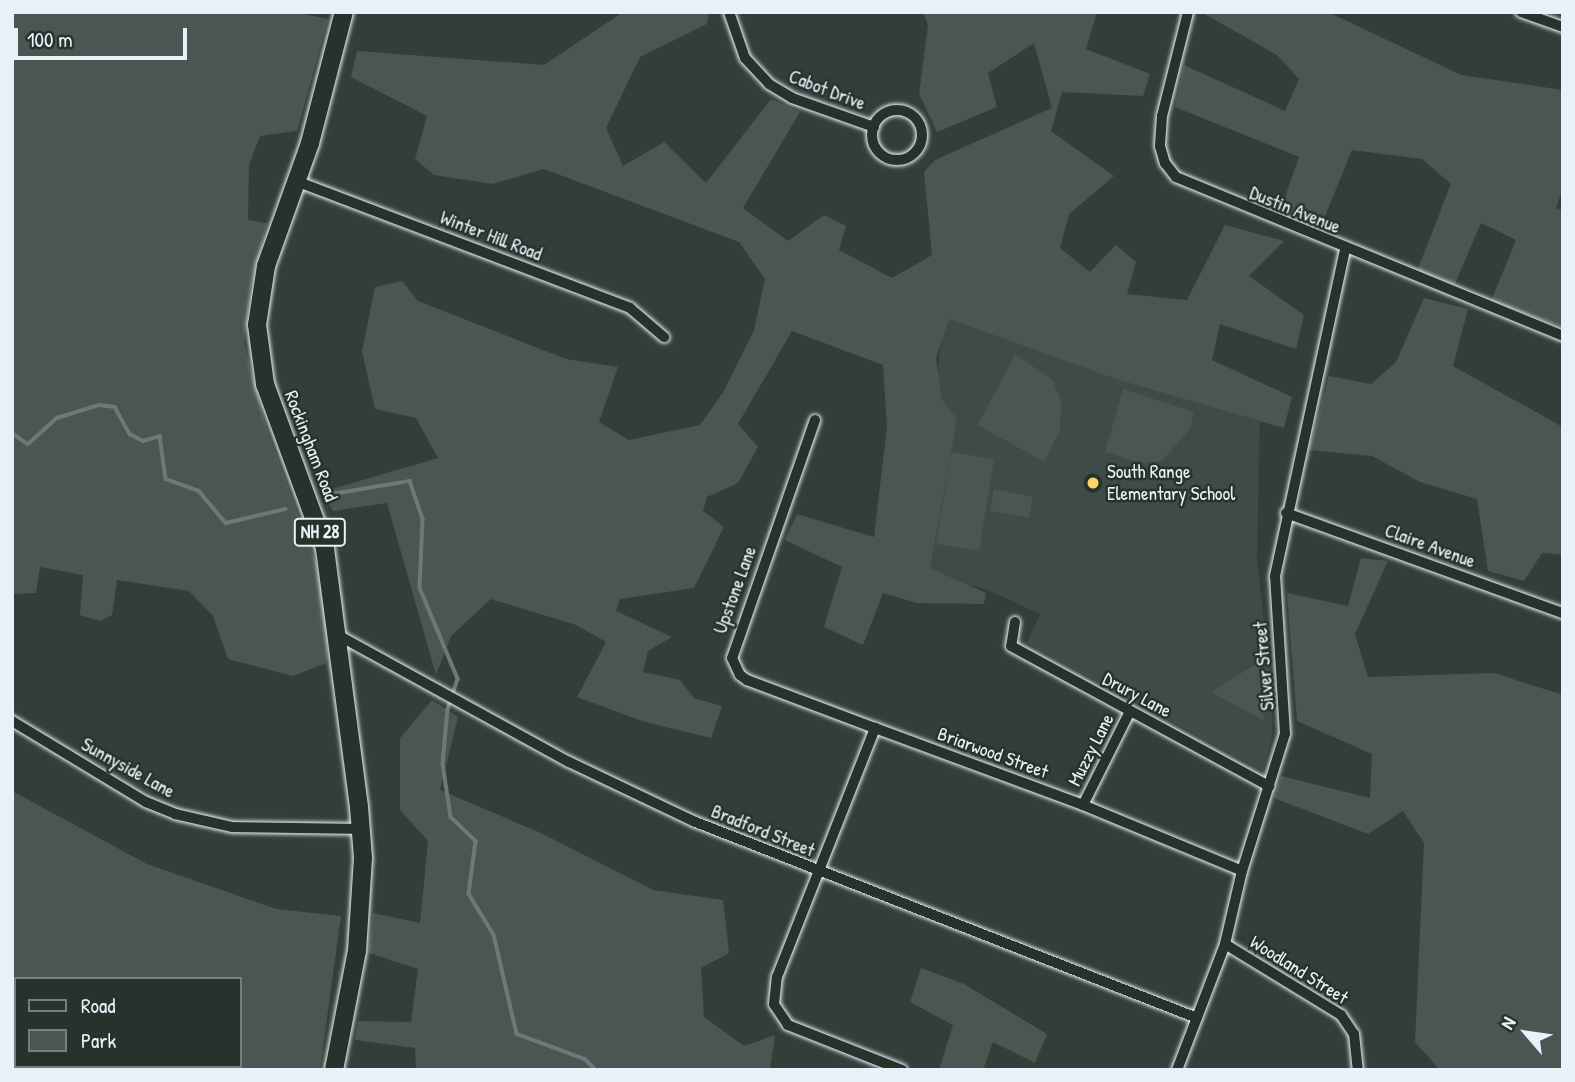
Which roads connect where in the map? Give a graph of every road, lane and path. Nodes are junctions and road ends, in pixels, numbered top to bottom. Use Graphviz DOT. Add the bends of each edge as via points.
graph roads {
  1 [pos="344,12"];
  2 [pos="729,12"];
  3 [pos="1188,12"];
  4 [pos="1521,12"];
  5 [pos="1563,27"];
  6 [pos="874,127"];
  7 [pos="296,181"];
  8 [pos="1345,250"];
  9 [pos="1563,336"];
  10 [pos="664,337"];
  11 [pos="815,421"];
  12 [pos="1286,513"];
  13 [pos="1563,612"];
  14 [pos="1015,622"];
  15 [pos="336,634"];
  16 [pos="1130,711"];
  17 [pos="12,721"];
  18 [pos="874,728"];
  19 [pos="1269,786"];
  20 [pos="1083,804"];
  21 [pos="360,829"];
  22 [pos="1242,871"];
  23 [pos="820,873"];
  24 [pos="1225,944"];
  25 [pos="1197,1018"];
  26 [pos="334,1070"];
  27 [pos="902,1070"];
  28 [pos="1177,1070"];
  29 [pos="1359,1070"];
  1 -- 7 [label="main road, Rockingham Road / NH 28"];
  2 -- 6 [label="street, Cabot Drive" via="745,58 769,84 792,98"];
  3 -- 8 [label="street, Dustin Avenue" via="1162,116 1164,163 1186,185"];
  4 -- 5 [label="street"];
  6 -- 6 [label="street, Cabot Drive" via="873,142 888,159 911,156 921,144 921,126 910,113 885,113"];
  7 -- 10 [label="street, Winter Hill Road" via="630,308"];
  7 -- 15 [label="main road, Rockingham Road / NH 28" via="261,286 258,344 265,384 325,548"];
  8 -- 9 [label="street, Dustin Avenue"];
  8 -- 12 [label="street, Silver Street"];
  11 -- 18 [label="street, Upstone Lane" via="732,658 747,680"];
  12 -- 13 [label="street, Claire Avenue"];
  12 -- 19 [label="street, Silver Street" via="1275,576 1287,711"];
  14 -- 16 [label="street, Drury Lane" via="1011,646"];
  15 -- 21 [label="main road, Rockingham Road / NH 28"];
  15 -- 23 [label="street, Bradford Street" via="617,786"];
  16 -- 19 [label="street, Drury Lane"];
  16 -- 20 [label="street, Muzzy Lane"];
  17 -- 21 [label="street, Sunnyside Lane" via="146,802 175,814 232,827"];
  18 -- 20 [label="street, Briarwood Street"];
  18 -- 23 [label="street"];
  19 -- 22 [label="street, Silver Street"];
  20 -- 22 [label="street, Briarwood Street"];
  21 -- 26 [label="main road, Rockingham Road / NH 28" via="357,951"];
  22 -- 24 [label="street, Silver Street"];
  23 -- 25 [label="street, Bradford Street"];
  23 -- 27 [label="street" via="777,977 774,1004 788,1025"];
  24 -- 25 [label="street, Silver Street"];
  24 -- 29 [label="street, Woodland Street" via="1341,1015 1354,1034"];
  25 -- 28 [label="street, Silver Street"];
}
